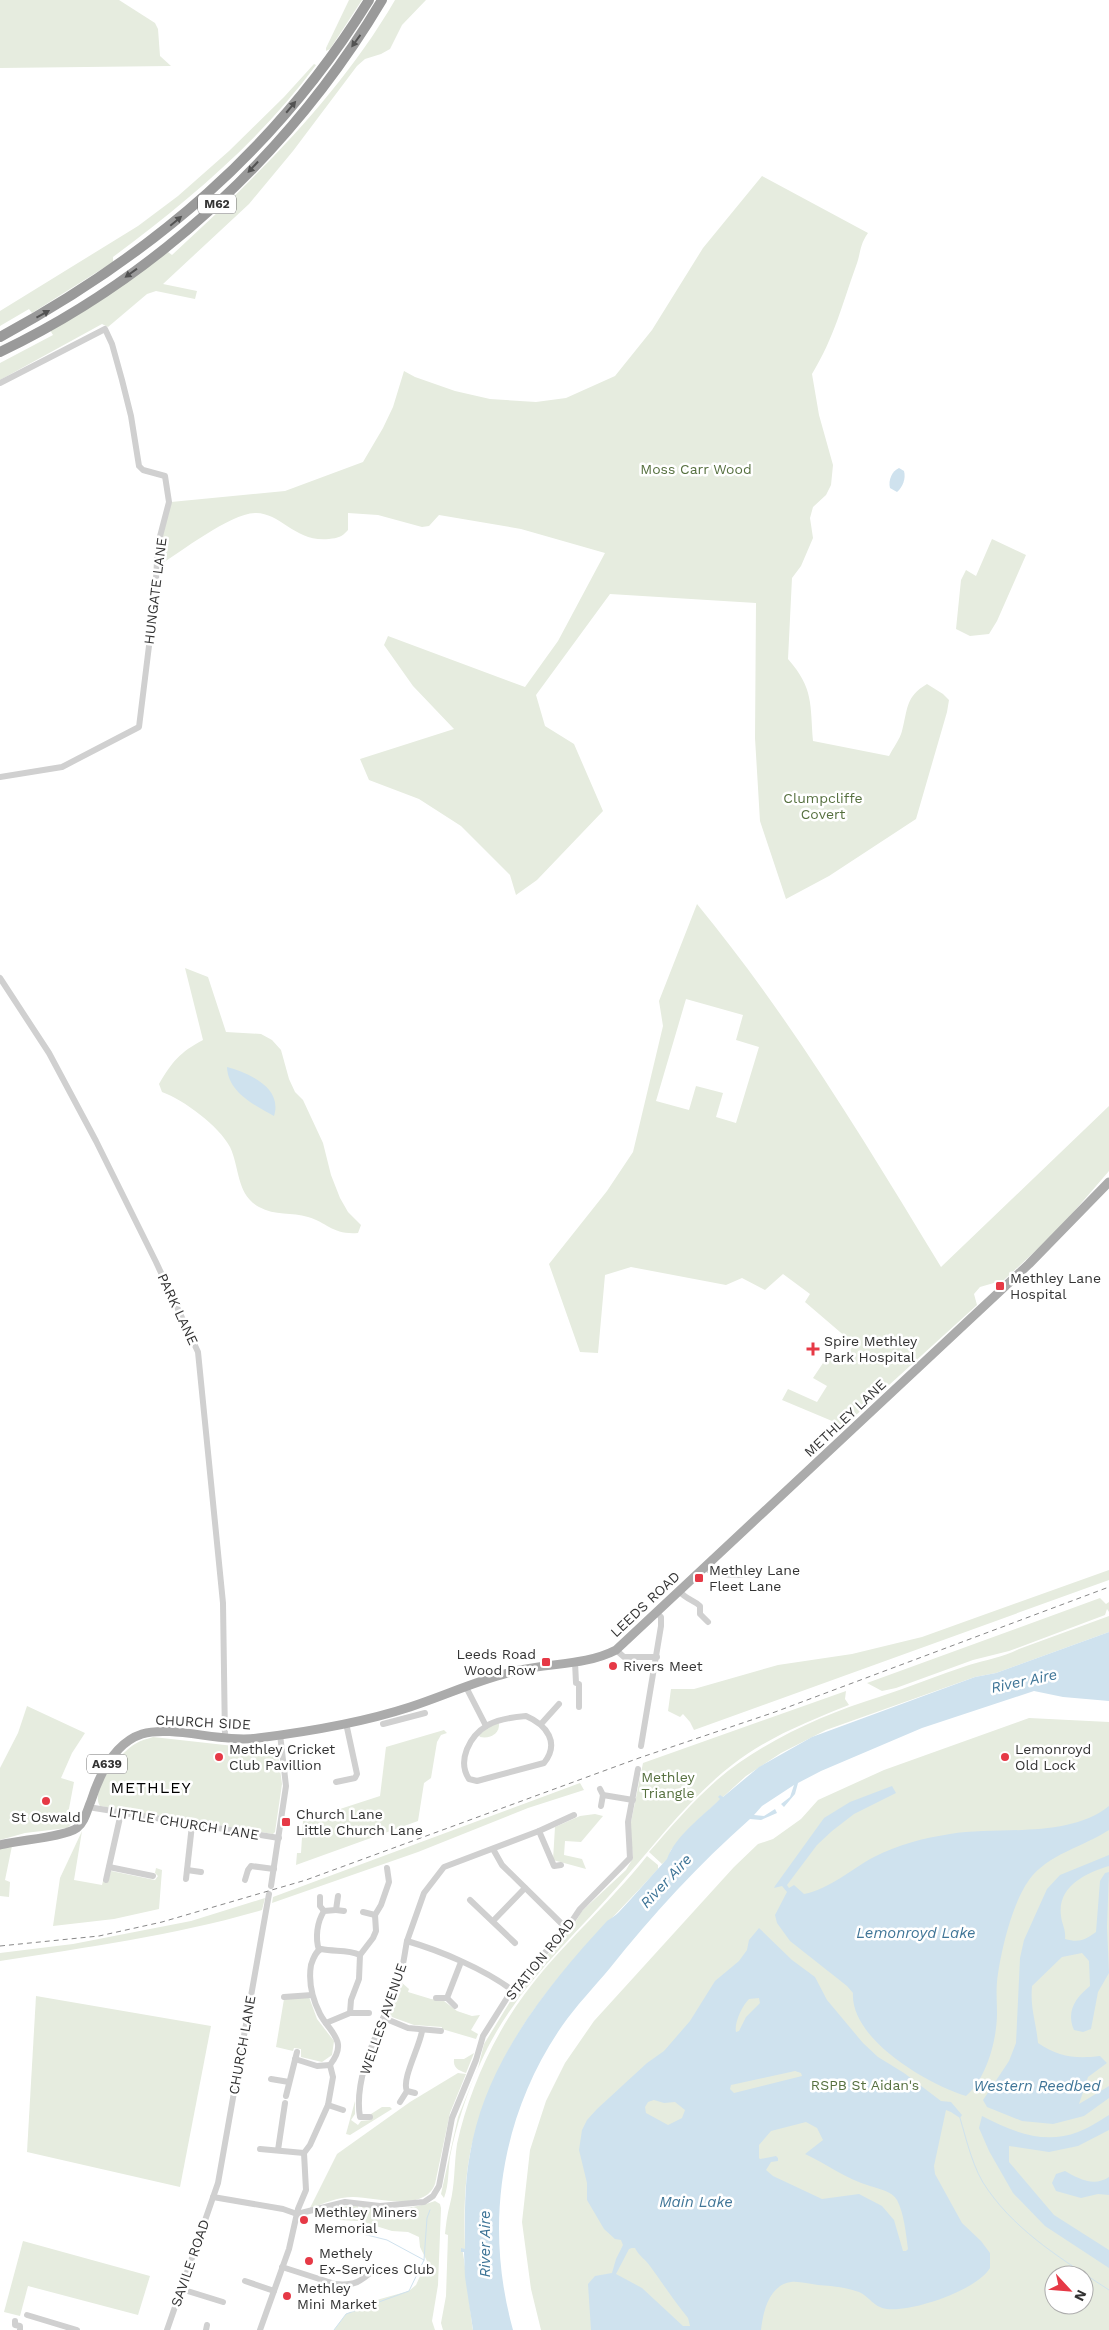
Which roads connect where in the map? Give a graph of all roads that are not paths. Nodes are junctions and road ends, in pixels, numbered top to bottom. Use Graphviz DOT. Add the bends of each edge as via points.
graph roads {
  1 [pos="369,0"];
  2 [pos="382,0"];
  3 [pos="0,337"];
  4 [pos="0,352"];
  5 [pos="0,383"];
  6 [pos="0,777"];
  7 [pos="0,978"];
  8 [pos="1109,1182"];
  9 [pos="704,1567"];
  10 [pos="742,1575"];
  11 [pos="679,1591"];
  12 [pos="657,1612"];
  13 [pos="708,1622"];
  14 [pos="616,1650"];
  15 [pos="657,1657"];
  16 [pos="575,1662"];
  17 [pos="466,1687"];
  18 [pos="558,1704"];
  19 [pos="579,1707"];
  20 [pos="398,1710"];
  21 [pos="425,1714"];
  22 [pos="401,1720"];
  23 [pos="346,1722"];
  24 [pos="382,1724"];
  25 [pos="541,1724"];
  26 [pos="486,1726"];
  27 [pos="280,1734"];
  28 [pos="225,1739"];
  29 [pos="640,1746"];
  30 [pos="638,1769"];
  31 [pos="336,1782"];
  32 [pos="633,1800"];
  33 [pos="601,1806"];
  34 [pos="88,1807"];
  35 [pos="121,1813"];
  36 [pos="574,1815"];
  37 [pos="192,1825"];
  38 [pos="539,1831"];
  39 [pos="279,1838"];
  40 [pos="0,1845"];
  41 [pos="493,1849"];
  42 [pos="561,1865"];
  43 [pos="108,1867"];
  44 [pos="387,1868"];
  45 [pos="274,1869"];
  46 [pos="187,1870"];
  47 [pos="201,1872"];
  48 [pos="153,1876"];
  49 [pos="186,1879"];
  50 [pos="106,1880"];
  51 [pos="246,1880"];
  52 [pos="271,1886"];
  53 [pos="525,1888"];
  54 [pos="270,1894"];
  55 [pos="338,1896"];
  56 [pos="320,1897"];
  57 [pos="470,1900"];
  58 [pos="336,1910"];
  59 [pos="324,1911"];
  60 [pos="344,1911"];
  61 [pos="363,1912"];
  62 [pos="375,1915"];
  63 [pos="493,1921"];
  64 [pos="566,1928"];
  65 [pos="410,1942"];
  66 [pos="515,1943"];
  67 [pos="319,1950"];
  68 [pos="360,1955"];
  69 [pos="461,1962"];
  70 [pos="512,1990"];
  71 [pos="312,1995"];
  72 [pos="284,1997"];
  73 [pos="436,1998"];
  74 [pos="447,1998"];
  75 [pos="455,2006"];
  76 [pos="350,2013"];
  77 [pos="369,2013"];
  78 [pos="384,2018"];
  79 [pos="326,2023"];
  80 [pos="422,2031"];
  81 [pos="441,2031"];
  82 [pos="330,2065"];
  83 [pos="271,2079"];
  84 [pos="290,2082"];
  85 [pos="407,2091"];
  86 [pos="415,2094"];
  87 [pos="286,2102"];
  88 [pos="400,2102"];
  89 [pos="328,2105"];
  90 [pos="292,2110"];
  91 [pos="343,2110"];
  92 [pos="370,2118"];
  93 [pos="260,2149"];
  94 [pos="278,2150"];
  95 [pos="304,2153"];
  96 [pos="213,2197"];
  97 [pos="296,2214"];
  98 [pos="282,2267"];
  99 [pos="375,2269"];
  100 [pos="245,2281"];
  101 [pos="181,2289"];
  102 [pos="274,2291"];
  103 [pos="222,2302"];
  104 [pos="27,2315"];
  105 [pos="15,2321"];
  106 [pos="20,2330"];
  107 [pos="77,2330"];
  108 [pos="167,2330"];
  109 [pos="260,2330"];
  3 -- 1 [label="highway, M62, one-way" via="51,309 113,268 211,192 263,139 317,76"];
  2 -- 4 [label="highway, M62, one-way" via="337,69 223,199 132,273 60,320"];
  5 -- 6 [label="street, HUNGATE LANE" via="105,329 122,380 139,466 165,476 169,502 158,544 139,727 62,767"];
  7 -- 28 [label="street, PARK LANE" via="49,1053 87,1124 198,1352 223,1603"];
  8 -- 9 [label="main road, METHLEY LANE / A639" via="1029,1264"];
  9 -- 10 [label="street" via="711,1572"];
  9 -- 11 [label="main road, LEEDS ROAD / A639"];
  11 -- 12 [label="main road, LEEDS ROAD / A639"];
  11 -- 13 [label="street" via="700,1606 700,1614"];
  12 -- 14 [label="main road, LEEDS ROAD / A639"];
  12 -- 15 [label="street" via="661,1617"];
  14 -- 15 [label="street" via="624,1657"];
  14 -- 16 [label="main road, LEEDS ROAD / A639"];
  15 -- 29 [label="street"];
  16 -- 17 [label="main road, LEEDS ROAD / A639" via="521,1670"];
  16 -- 19 [label="street"];
  17 -- 20 [label="main road, LEEDS ROAD / A639"];
  17 -- 26 [label="street"];
  18 -- 25 [label="street"];
  20 -- 22 [label="street"];
  20 -- 23 [label="main road, LEEDS ROAD / A639"];
  21 -- 22 [label="street"];
  22 -- 24 [label="street"];
  23 -- 27 [label="main road, LEEDS ROAD / A639"];
  23 -- 31 [label="street" via="357,1774 355,1778"];
  25 -- 26 [label="street" via="526,1716"];
  25 -- 26 [label="street" via="549,1733 551,1744 544,1763 470,1779 464,1771 467,1750"];
  27 -- 28 [label="main road, CHURCH SIDE / A639"];
  27 -- 39 [label="street" via="286,1786"];
  28 -- 34 [label="main road, CHURCH SIDE / A639" via="160,1732 137,1736 114,1756"];
  30 -- 32 [label="street, STATION ROAD"];
  32 -- 33 [label="street" via="602,1792"];
  32 -- 64 [label="street, STATION ROAD" via="628,1822 630,1858"];
  34 -- 35 [label="street, LITTLE CHURCH LANE"];
  34 -- 40 [label="main road, CHURCH SIDE / A639" via="82,1822 73,1830"];
  35 -- 37 [label="street, LITTLE CHURCH LANE"];
  35 -- 43 [label="street"];
  36 -- 38 [label="street, WELLES AVENUE"];
  37 -- 39 [label="street, LITTLE CHURCH LANE"];
  37 -- 46 [label="street"];
  38 -- 41 [label="street, WELLES AVENUE"];
  38 -- 42 [label="street" via="554,1866"];
  39 -- 45 [label="street"];
  41 -- 53 [label="street" via="502,1865"];
  41 -- 65 [label="street, WELLES AVENUE" via="444,1867 437,1874 424,1893"];
  43 -- 48 [label="street"];
  43 -- 50 [label="street"];
  44 -- 62 [label="street" via="393,1883"];
  45 -- 51 [label="street" via="251,1866"];
  45 -- 52 [label="street"];
  46 -- 47 [label="street"];
  46 -- 49 [label="street"];
  53 -- 63 [label="street"];
  53 -- 64 [label="street"];
  54 -- 96 [label="street, CHURCH LANE"];
  55 -- 58 [label="street"];
  56 -- 59 [label="street"];
  57 -- 63 [label="street"];
  58 -- 59 [label="street"];
  58 -- 60 [label="street"];
  59 -- 67 [label="street" via="316,1941"];
  61 -- 62 [label="street"];
  62 -- 68 [label="street" via="376,1931"];
  63 -- 66 [label="street"];
  64 -- 70 [label="street, STATION ROAD"];
  65 -- 69 [label="street"];
  65 -- 78 [label="street, WELLES AVENUE"];
  67 -- 68 [label="street" via="349,1950"];
  67 -- 71 [label="street" via="310,1970"];
  68 -- 76 [label="street" via="359,1979"];
  69 -- 70 [label="street" via="495,1977"];
  69 -- 74 [label="street"];
  70 -- 97 [label="street, STATION ROAD" via="481,2041 455,2108 439,2186 433,2196 424,2202 394,2206 345,2202"];
  71 -- 72 [label="street"];
  71 -- 79 [label="street"];
  73 -- 74 [label="street"];
  74 -- 75 [label="street"];
  76 -- 77 [label="street"];
  76 -- 79 [label="street"];
  78 -- 80 [label="street"];
  78 -- 92 [label="street, WELLES AVENUE" via="360,2090 360,2117"];
  79 -- 82 [label="street" via="337,2038 338,2047 337,2057"];
  80 -- 81 [label="street"];
  80 -- 85 [label="street" via="405,2082"];
  82 -- 84 [label="street" via="317,2066 296,2056"];
  82 -- 89 [label="street" via="333,2077"];
  83 -- 84 [label="street"];
  84 -- 87 [label="street"];
  85 -- 86 [label="street"];
  85 -- 88 [label="street"];
  87 -- 90 [label="street"];
  87 -- 94 [label="street"];
  89 -- 91 [label="street"];
  89 -- 95 [label="street"];
  93 -- 94 [label="street"];
  94 -- 95 [label="street"];
  95 -- 97 [label="street" via="306,2183"];
  96 -- 97 [label="street"];
  96 -- 101 [label="street, SAVILE ROAD"];
  97 -- 98 [label="street"];
  98 -- 99 [label="street" via="344,2285 358,2283"];
  98 -- 102 [label="street"];
  100 -- 102 [label="street"];
  101 -- 103 [label="street"];
  101 -- 108 [label="street, SAVILE ROAD"];
  102 -- 109 [label="street"];
  104 -- 107 [label="street"];
  105 -- 106 [label="street"];
}
